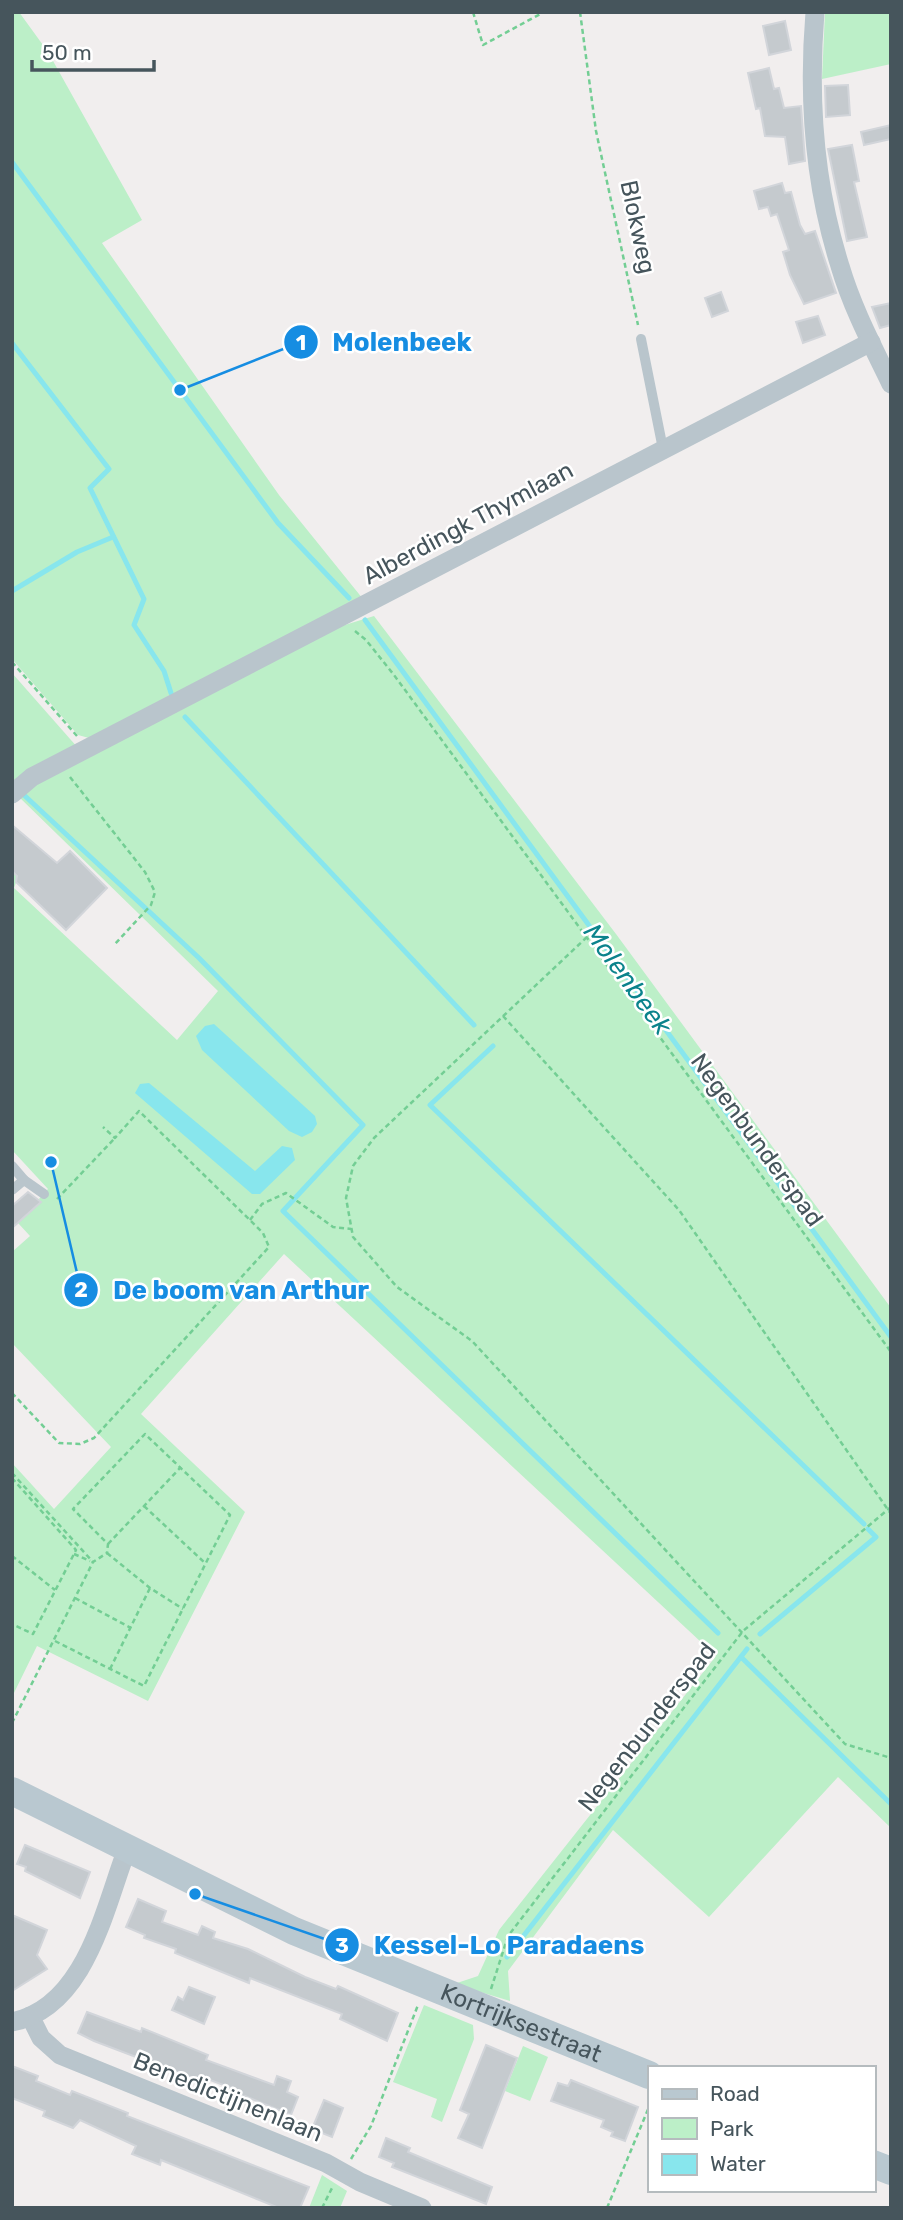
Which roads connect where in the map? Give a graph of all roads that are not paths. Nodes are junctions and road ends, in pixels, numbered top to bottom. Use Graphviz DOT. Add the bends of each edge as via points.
graph roads {
  1 [pos="815,12"];
  2 [pos="641,339"];
  3 [pos="871,342"];
  4 [pos="891,384"];
  5 [pos="663,449"];
  6 [pos="17,789"];
  7 [pos="12,1166"];
  8 [pos="24,1180"];
  9 [pos="12,1190"];
  10 [pos="44,1194"];
  11 [pos="12,1791"];
  12 [pos="127,1849"];
  13 [pos="21,2019"];
  14 [pos="648,2075"];
  15 [pos="422,2208"];
  1 -- 3 [label="street" via="810,72 825,209 840,267"];
  2 -- 5 [label="lane"];
  3 -- 4 [label="street"];
  3 -- 5 [label="street, Alberdingk Thymlaan"];
  5 -- 6 [label="street, Alberdingk Thymlaan"];
  7 -- 8 [label="lane"];
  8 -- 9 [label="lane"];
  8 -- 10 [label="lane"];
  11 -- 12 [label="street, Kortrijksestraat"];
  12 -- 13 [label="street" via="74,1978 40,2012"];
  12 -- 14 [label="street, Kortrijksestraat" via="294,1931"];
  13 -- 15 [label="street, Benedictijnenlaan" via="60,2055"];
}
